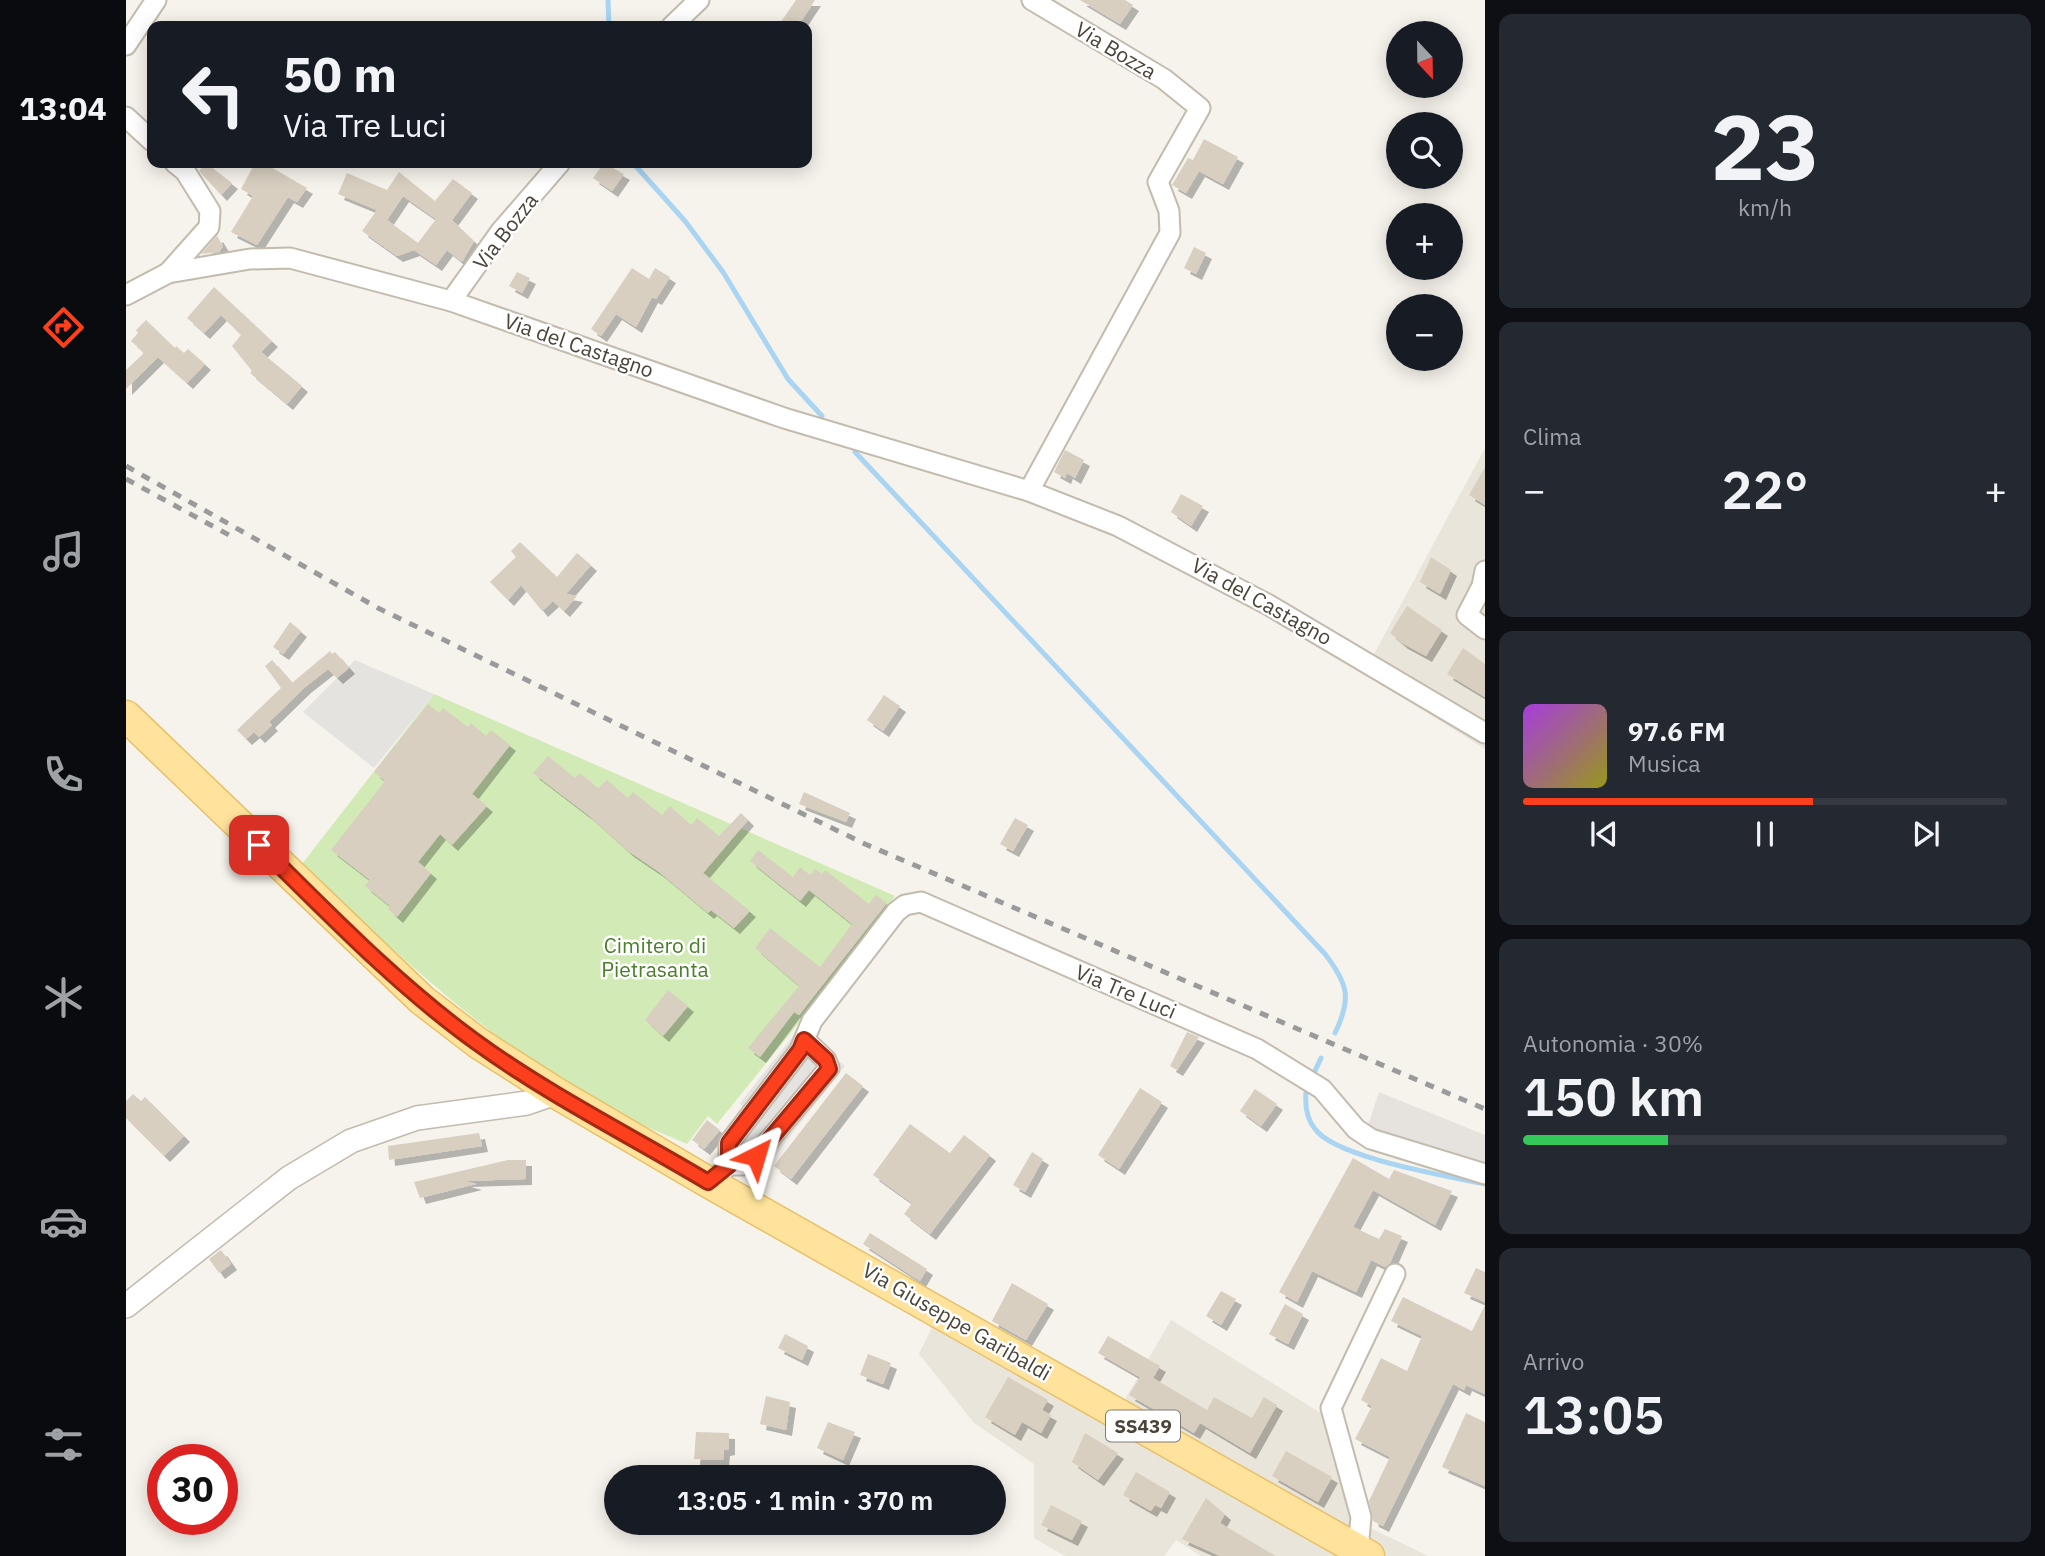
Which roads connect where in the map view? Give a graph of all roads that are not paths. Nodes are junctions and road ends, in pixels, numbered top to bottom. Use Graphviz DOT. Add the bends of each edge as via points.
graph roads {
  1 [pos="156,0"];
  2 [pos="699,0"];
  3 [pos="1032,0"];
  4 [pos="677,21"];
  5 [pos="126,45"];
  6 [pos="126,117"];
  7 [pos="147,137"];
  8 [pos="181,168"];
  9 [pos="556,168"];
  10 [pos="168,273"];
  11 [pos="126,295"];
  12 [pos="451,301"];
  13 [pos="1029,491"];
  14 [pos="1485,571"];
  15 [pos="1485,629"];
  16 [pos="126,716"];
  17 [pos="1485,733"];
  18 [pos="804,1040"];
  19 [pos="556,1093"];
  20 [pos="719,1173"];
  21 [pos="1485,1174"];
  22 [pos="1395,1274"];
  23 [pos="131,1294"];
  24 [pos="1364,1553"];
  1 -- 5 [label="street"];
  2 -- 4 [label="street"];
  3 -- 13 [label="street, Via Bozza" via="1164,79 1200,108 1158,182 1169,211 1170,233"];
  6 -- 7 [label="street"];
  8 -- 10 [label="street" via="210,211 209,227"];
  9 -- 12 [label="street, Via Bozza" via="501,231"];
  10 -- 11 [label="street, Via del Castagno"];
  10 -- 12 [label="street, Via del Castagno" via="250,259 290,258"];
  12 -- 13 [label="street, Via del Castagno" via="784,418"];
  13 -- 17 [label="street, Via del Castagno" via="1167,548 1361,656"];
  14 -- 15 [label="street" via="1467,615"];
  16 -- 19 [label="main road, SS439" via="422,1000"];
  18 -- 20 [label="street, Via Tre Luci" via="729,1143"];
  18 -- 20 [label="street" via="826,1060 829,1069 756,1156"];
  18 -- 21 [label="street, Via Tre Luci" via="812,1021 896,912 921,902 1257,1049 1322,1089 1356,1129 1371,1139"];
  19 -- 20 [label="main road, Via Giuseppe Garibaldi / SS439"];
  19 -- 23 [label="street" via="527,1103 417,1118 351,1141 289,1178"];
  20 -- 24 [label="main road, Via Giuseppe Garibaldi / SS439"];
  22 -- 24 [label="street, Via Giuseppe Garibaldi" via="1331,1408 1361,1517"];
}
